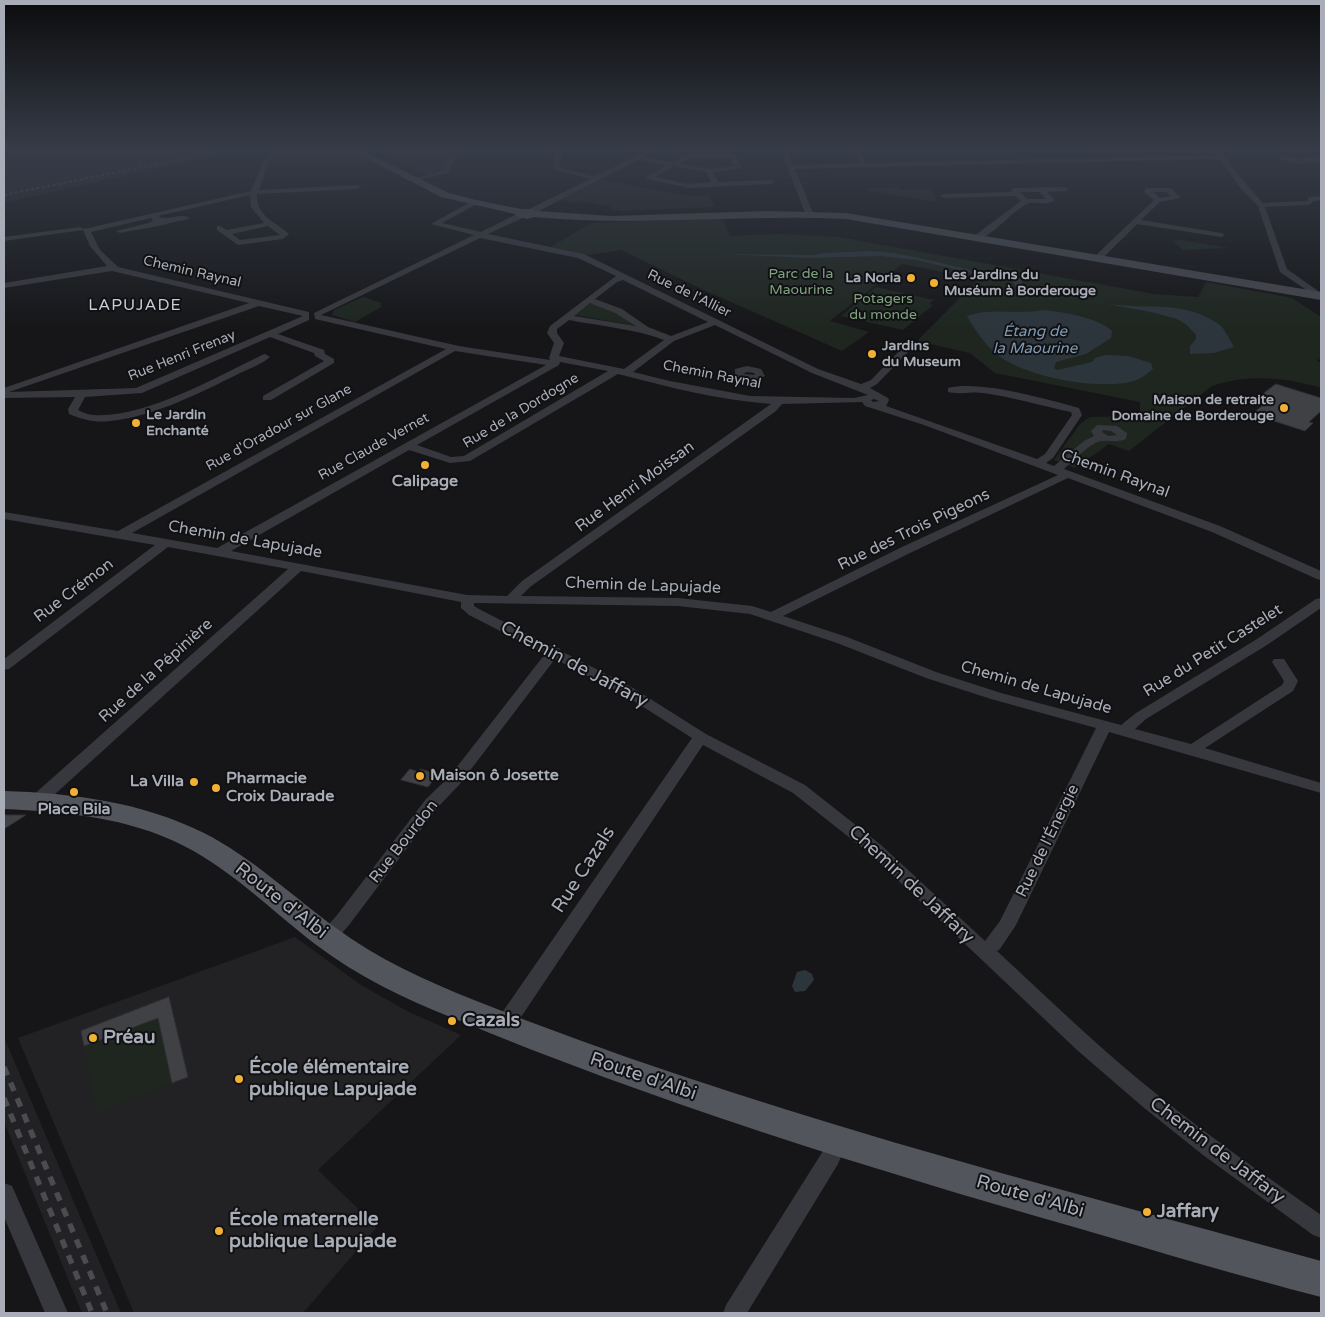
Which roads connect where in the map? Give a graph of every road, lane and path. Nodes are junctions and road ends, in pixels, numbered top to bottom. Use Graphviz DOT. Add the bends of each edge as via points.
graph roads {
  1 [pos="192,209"];
  2 [pos="256,209"];
  3 [pos="463,209"];
  4 [pos="509,209"];
  5 [pos="534,209"];
  6 [pos="808,209"];
  7 [pos="1014,209"];
  8 [pos="1149,209"];
  9 [pos="1263,209"];
  10 [pos="527,213"];
  11 [pos="810,214"];
  12 [pos="154,220"];
  13 [pos="183,221"];
  14 [pos="1137,222"];
  15 [pos="269,224"];
  16 [pos="83,231"];
  17 [pos="120,231"];
  18 [pos="485,235"];
  19 [pos="1221,235"];
  20 [pos="977,238"];
  21 [pos="4,239"];
  22 [pos="1097,259"];
  23 [pos="112,268"];
  24 [pos="622,277"];
  25 [pos="4,286"];
  26 [pos="1320,296"];
  27 [pos="589,300"];
  28 [pos="258,303"];
  29 [pos="318,315"];
  30 [pos="306,316"];
  31 [pos="567,317"];
  32 [pos="715,322"];
  33 [pos="645,329"];
  34 [pos="270,334"];
  35 [pos="671,338"];
  36 [pos="910,344"];
  37 [pos="454,348"];
  38 [pos="265,358"];
  39 [pos="552,362"];
  40 [pos="621,371"];
  41 [pos="740,377"];
  42 [pos="952,390"];
  43 [pos="4,391"];
  44 [pos="720,393"];
  45 [pos="82,394"];
  46 [pos="4,396"];
  47 [pos="268,398"];
  48 [pos="871,399"];
  49 [pos="779,402"];
  50 [pos="1100,437"];
  51 [pos="408,446"];
  52 [pos="1040,463"];
  53 [pos="1062,472"];
  54 [pos="4,515"];
  55 [pos="120,536"];
  56 [pos="164,543"];
  57 [pos="219,552"];
  58 [pos="298,567"];
  59 [pos="1321,576"];
  60 [pos="467,599"];
  61 [pos="512,599"];
  62 [pos="1321,602"];
  63 [pos="773,616"];
  64 [pos="554,651"];
  65 [pos="1279,662"];
  66 [pos="4,666"];
  67 [pos="1105,725"];
  68 [pos="1127,732"];
  69 [pos="701,737"];
  70 [pos="1197,751"];
  71 [pos="1321,788"];
  72 [pos="4,800"];
  73 [pos="37,801"];
  74 [pos="326,937"];
  75 [pos="983,951"];
  76 [pos="504,1026"];
  77 [pos="837,1142"];
  78 [pos="4,1193"];
  79 [pos="1321,1228"];
  80 [pos="1321,1279"];
  81 [pos="57,1313"];
  82 [pos="734,1313"];
  1 -- 12 [label="street"];
  2 -- 15 [label="street"];
  3 -- 18 [label="street, Rue de l'Allier" via="435,224"];
  4 -- 10 [label="street"];
  5 -- 10 [label="street"];
  6 -- 11 [label="street"];
  7 -- 20 [label="street"];
  8 -- 14 [label="street"];
  9 -- 26 [label="street" via="1283,270"];
  10 -- 11 [label="street" via="605,219"];
  10 -- 18 [label="street"];
  11 -- 20 [label="street" via="864,219"];
  12 -- 13 [label="street"];
  12 -- 16 [label="street"];
  12 -- 17 [label="street"];
  14 -- 19 [label="street"];
  14 -- 22 [label="street"];
  15 -- 15 [label="street" via="285,235 238,243 223,230"];
  16 -- 21 [label="street" via="56,231"];
  16 -- 23 [label="street"];
  18 -- 24 [label="street, Rue de l'Allier" via="581,256"];
  18 -- 29 [label="street"];
  20 -- 22 [label="street"];
  22 -- 26 [label="street"];
  23 -- 25 [label="street"];
  23 -- 28 [label="street, Chemin Raynal"];
  24 -- 27 [label="street"];
  24 -- 32 [label="street, Rue de l'Allier"];
  27 -- 31 [label="street"];
  27 -- 33 [label="street" via="608,307"];
  28 -- 30 [label="street, Chemin Raynal"];
  28 -- 43 [label="street"];
  29 -- 30 [label="street"];
  29 -- 37 [label="street, Chemin Raynal"];
  30 -- 34 [label="street, Rue Henri Frenay"];
  31 -- 33 [label="street"];
  31 -- 39 [label="street" via="551,331 559,343"];
  32 -- 35 [label="street, Rue de la Dordogne"];
  32 -- 48 [label="street, Rue de l'Allier"];
  33 -- 35 [label="street"];
  34 -- 45 [label="street, Rue Henri Frenay" via="138,391"];
  34 -- 47 [label="street" via="321,352 318,354 331,361"];
  35 -- 40 [label="street, Rue de la Dordogne"];
  36 -- 48 [label="street" via="874,382"];
  37 -- 39 [label="street, Chemin Raynal"];
  37 -- 55 [label="street, Rue d'Oradour sur Glane"];
  38 -- 45 [label="street" via="158,406 124,416 94,419 77,416 73,409"];
  39 -- 40 [label="street, Chemin Raynal" via="575,362"];
  39 -- 51 [label="street, Rue Claude Vernet"];
  40 -- 44 [label="street, Chemin Raynal"];
  40 -- 51 [label="street, Rue de la Dordogne" via="466,460 450,460"];
  41 -- 44 [label="street"];
  42 -- 52 [label="street" via="986,390 1075,410 1077,415 1049,456"];
  44 -- 49 [label="street, Chemin Raynal"];
  45 -- 46 [label="street, Rue Henri Frenay"];
  48 -- 49 [label="street, Chemin Raynal"];
  48 -- 52 [label="street, Chemin Raynal" via="895,411"];
  49 -- 61 [label="street, Rue Henri Moissan" via="526,584"];
  50 -- 53 [label="street, Rue des Trois Pigeons" via="1088,444"];
  51 -- 57 [label="street, Rue Claude Vernet"];
  52 -- 53 [label="street, Chemin Raynal"];
  53 -- 59 [label="street, Chemin Raynal" via="1216,529"];
  53 -- 63 [label="street, Rue des Trois Pigeons"];
  54 -- 55 [label="street, Chemin de Lapujade"];
  55 -- 56 [label="street, Chemin de Lapujade"];
  56 -- 57 [label="street, Chemin de Lapujade"];
  56 -- 66 [label="street, Rue Crémon"];
  57 -- 58 [label="street, Chemin de Lapujade"];
  58 -- 60 [label="street, Chemin de Lapujade"];
  58 -- 73 [label="street, Rue de la Pépinière"];
  60 -- 61 [label="street, Chemin de Lapujade"];
  60 -- 64 [label="street, Chemin de Jaffary" via="468,608"];
  61 -- 63 [label="street, Chemin de Lapujade" via="678,602 752,610"];
  62 -- 68 [label="street, Rue du Petit Castelet" via="1141,716 1128,726"];
  63 -- 67 [label="street, Chemin de Lapujade" via="931,675"];
  64 -- 69 [label="street, Chemin de Jaffary" via="628,691"];
  64 -- 74 [label="street, Rue Bourdon" via="454,781 432,803 343,920"];
  65 -- 70 [label="street" via="1291,681 1288,688 1198,746"];
  67 -- 68 [label="street, Chemin de Lapujade"];
  67 -- 75 [label="street, Rue de l'Énergie" via="1007,925 994,944"];
  68 -- 70 [label="street, Chemin de Lapujade"];
  69 -- 75 [label="street, Chemin de Jaffary" via="799,789 836,817 875,849"];
  69 -- 76 [label="street, Rue Cazals"];
  70 -- 71 [label="street, Chemin de Lapujade"];
  72 -- 73 [label="main road, Route d'Albi"];
  73 -- 74 [label="main road, Route d'Albi" via="103,810 155,823 191,838 238,865"];
  74 -- 76 [label="main road, Route d'Albi" via="407,984"];
  75 -- 79 [label="street, Chemin de Jaffary" via="1150,1101"];
  76 -- 77 [label="main road, Route d'Albi" via="613,1068"];
  77 -- 80 [label="main road, Route d'Albi"];
  77 -- 82 [label="street" via="831,1157"];
  78 -- 81 [label="street"];
}
